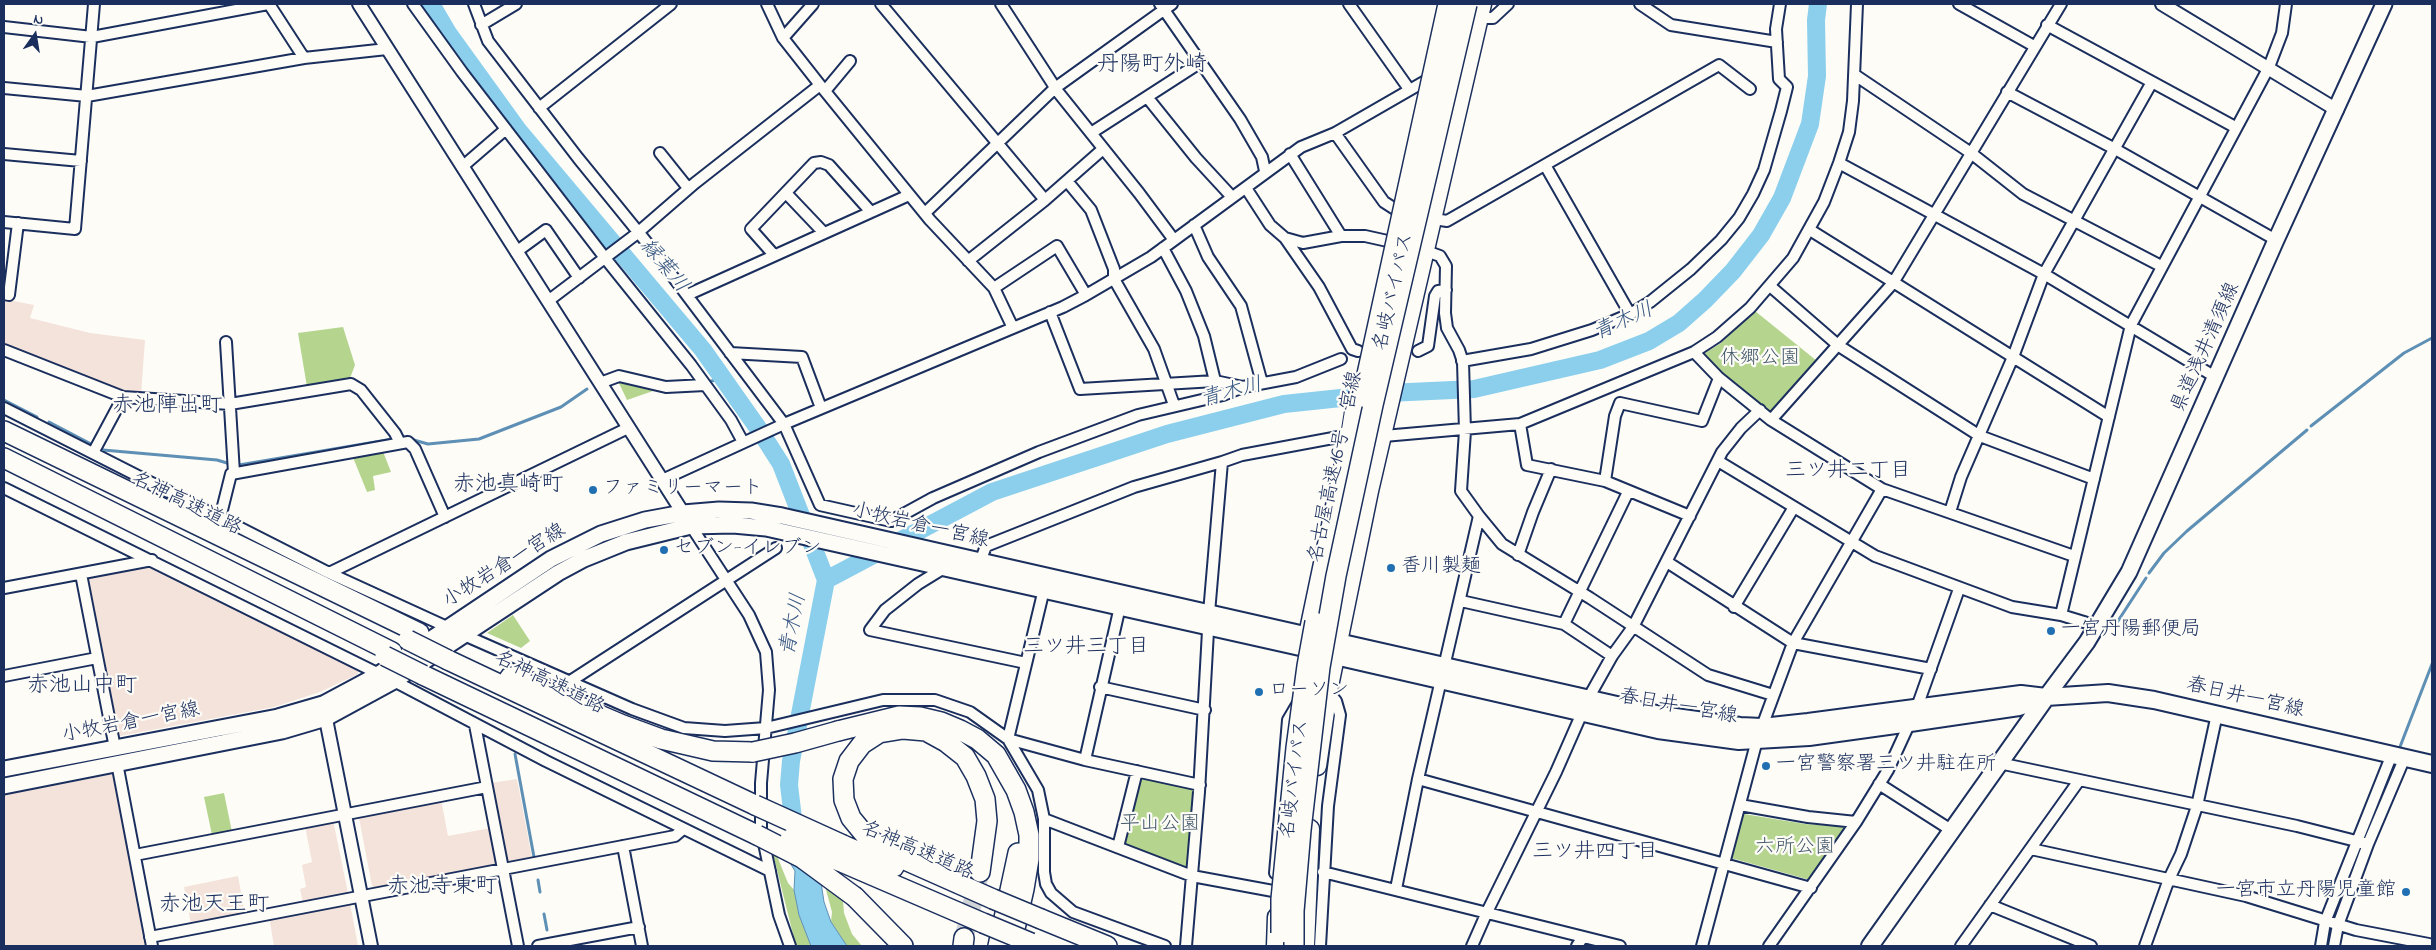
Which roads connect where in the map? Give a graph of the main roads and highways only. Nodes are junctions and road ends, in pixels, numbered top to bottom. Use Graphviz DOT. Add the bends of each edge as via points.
graph roads {
  1 [pos="1447,4"];
  2 [pos="1467,4"];
  3 [pos="2384,4"];
  4 [pos="1481,11"];
  5 [pos="4,430"];
  6 [pos="4,439"];
  7 [pos="4,458"];
  8 [pos="4,467"];
  9 [pos="940,562"];
  10 [pos="1046,584"];
  11 [pos="1121,601"];
  12 [pos="413,637"];
  13 [pos="1307,642"];
  14 [pos="456,649"];
  15 [pos="1337,649"];
  16 [pos="389,654"];
  17 [pos="1443,672"];
  18 [pos="2046,698"];
  19 [pos="325,711"];
  20 [pos="1759,734"];
  21 [pos="116,755"];
  22 [pos="2432,764"];
  23 [pos="4,769"];
  24 [pos="4,786"];
  25 [pos="1024,812"];
  26 [pos="757,830"];
  27 [pos="841,853"];
  28 [pos="980,872"];
  29 [pos="988,910"];
  30 [pos="1037,934"];
  31 [pos="903,946"];
  32 [pos="998,946"];
  33 [pos="1011,946"];
  34 [pos="1086,946"];
  35 [pos="1107,946"];
  36 [pos="1276,946"];
  37 [pos="1281,946"];
  38 [pos="1294,946"];
  39 [pos="1305,946"];
  40 [pos="1870,946"];
  1 -- 13 [label="highway, 名岐バイパス" via="1392,242 1361,359 1331,530"];
  1 -- 37 [label="highway, 名古屋高速16号一宮線, bridge" via="1307,666 1281,899"];
  2 -- 38 [label="highway, 名古屋高速16号一宮線, bridge" via="1336,576 1320,667 1304,802"];
  3 -- 18 [label="main road, 県道浅井清須線" via="2129,572 2097,626"];
  4 -- 15 [label="highway, 名岐バイパス" via="1369,491"];
  5 -- 12 [label="highway"];
  6 -- 12 [label="highway, 名神高速道路"];
  7 -- 16 [label="highway, 名神高速道路"];
  8 -- 16 [label="highway"];
  9 -- 10 [label="main road, 小牧岩倉一宮線"];
  9 -- 10 [label="main road, 小牧岩倉一宮線" via="980,562"];
  9 -- 14 [label="main road, 小牧岩倉一宮線" via="788,532 733,525 691,526 626,542 584,559 558,573"];
  9 -- 19 [label="main road, 小牧岩倉一宮線" via="782,516 735,510 683,513 645,520 584,542 551,559"];
  10 -- 11 [label="main road, 小牧岩倉一宮線"];
  11 -- 13 [label="main road, 小牧岩倉一宮線" via="1209,613"];
  11 -- 13 [label="main road, 小牧岩倉一宮線" via="1209,628"];
  12 -- 14 [label="highway"];
  13 -- 15 [label="main road, 小牧岩倉一宮線"];
  13 -- 36 [label="highway, 名岐バイパス" via="1286,814"];
  14 -- 19 [label="main road, 小牧岩倉一宮線"];
  14 -- 25 [label="highway, bridge" via="526,685 661,739 713,751 753,752 899,716 941,722 977,739 996,755 1009,775"];
  14 -- 27 [label="highway, 名神高速道路, bridge"];
  15 -- 17 [label="main road, 春日井一宮線"];
  15 -- 39 [label="highway, 名岐バイパス" via="1314,790"];
  16 -- 26 [label="highway, bridge"];
  17 -- 20 [label="main road, 春日井一宮線" via="1589,698"];
  17 -- 20 [label="main road, 春日井一宮線" via="1582,713 1694,736 1739,741"];
  18 -- 20 [label="main road, 春日井一宮線" via="2021,694 1917,707"];
  18 -- 20 [label="main road, 春日井一宮線" via="2019,708 1809,737"];
  18 -- 22 [label="main road, 春日井一宮線" via="2108,693 2154,700"];
  18 -- 40 [label="main road"];
  19 -- 21 [label="main road, 小牧岩倉一宮線" via="282,731"];
  21 -- 23 [label="main road, 小牧岩倉一宮線"];
  21 -- 24 [label="main road, 小牧岩倉一宮線"];
  25 -- 32 [label="highway"];
  25 -- 33 [label="highway" via="1029,835 1029,859"];
  26 -- 27 [label="highway, 名神高速道路, bridge"];
  26 -- 31 [label="highway, bridge" via="855,897"];
  27 -- 29 [label="highway, 名神高速道路"];
  28 -- 29 [label="highway" via="987,820 985,799 965,757 926,732 903,728 879,733 862,744 849,761 843,779 844,800 851,818 865,835 887,852"];
  29 -- 30 [label="highway, 名神高速道路"];
  30 -- 34 [label="highway, 名神高速道路"];
  30 -- 35 [label="highway"];
}
